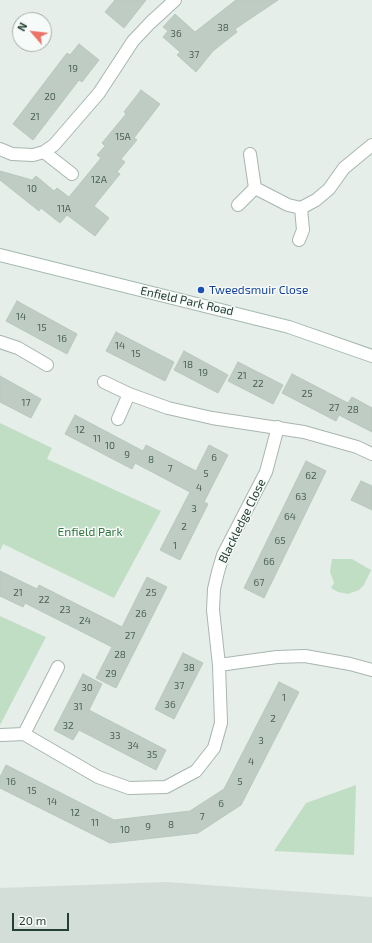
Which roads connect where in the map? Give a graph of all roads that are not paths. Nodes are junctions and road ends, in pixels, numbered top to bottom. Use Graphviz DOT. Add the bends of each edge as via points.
graph roads {
  1 [pos="175,0"];
  2 [pos="372,145"];
  3 [pos="0,150"];
  4 [pos="44,152"];
  5 [pos="250,154"];
  6 [pos="72,174"];
  7 [pos="255,188"];
  8 [pos="238,205"];
  9 [pos="301,208"];
  10 [pos="299,240"];
  11 [pos="0,255"];
  12 [pos="0,342"];
  13 [pos="372,356"];
  14 [pos="47,365"];
  15 [pos="104,382"];
  16 [pos="129,394"];
  17 [pos="118,419"];
  18 [pos="278,427"];
  19 [pos="372,454"];
  20 [pos="219,664"];
  21 [pos="58,667"];
  22 [pos="372,670"];
  23 [pos="24,734"];
  24 [pos="1,735"];
  1 -- 4 [label="street" via="134,41 99,93 64,136"];
  2 -- 9 [label="street" via="344,168 329,189"];
  3 -- 4 [label="street" via="22,156"];
  4 -- 6 [label="street"];
  5 -- 7 [label="street"];
  7 -- 8 [label="street"];
  7 -- 9 [label="street" via="288,205"];
  9 -- 10 [label="street" via="303,220"];
  11 -- 13 [label="street, Enfield Park Road" via="288,326"];
  12 -- 14 [label="street" via="18,348"];
  15 -- 16 [label="street"];
  16 -- 17 [label="street"];
  16 -- 18 [label="street" via="168,408 212,418"];
  18 -- 19 [label="street" via="331,439"];
  18 -- 20 [label="street, Blackledge Close" via="266,472 223,556 218,572 213,610"];
  20 -- 22 [label="street" via="305,656"];
  20 -- 23 [label="street, Blackledge Close" via="221,723 214,748 196,771 166,787 129,788 98,777"];
  21 -- 23 [label="street"];
  23 -- 24 [label="street"];
}
